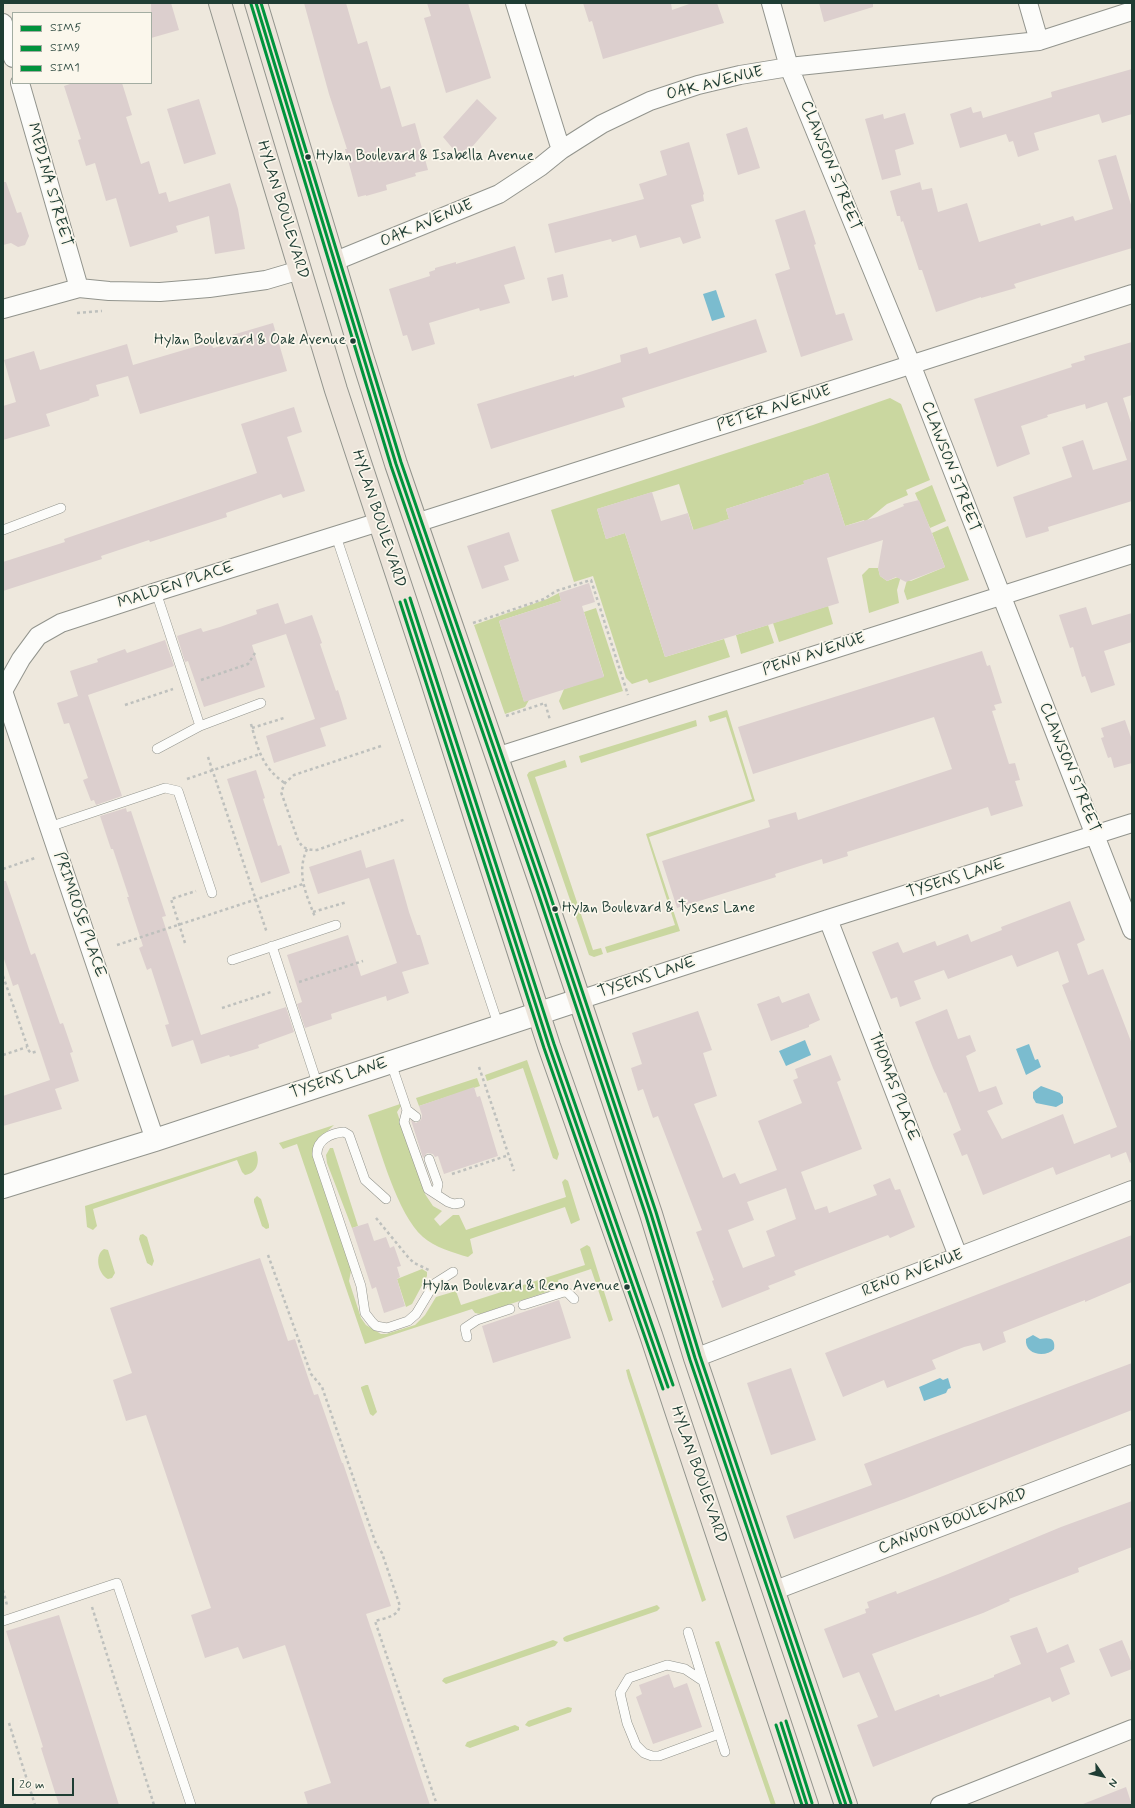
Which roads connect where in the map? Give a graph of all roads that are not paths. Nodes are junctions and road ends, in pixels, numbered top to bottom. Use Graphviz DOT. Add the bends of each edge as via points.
graph roads {
  1 [pos="220,3"];
  2 [pos="256,3"];
  3 [pos="515,3"];
  4 [pos="771,3"];
  5 [pos="1028,3"];
  6 [pos="1132,11"];
  7 [pos="3,23"];
  8 [pos="1039,40"];
  9 [pos="12,54"];
  10 [pos="789,67"];
  11 [pos="20,84"];
  12 [pos="561,150"];
  13 [pos="333,262"];
  14 [pos="300,270"];
  15 [pos="79,288"];
  16 [pos="1132,294"];
  17 [pos="3,309"];
  18 [pos="911,364"];
  19 [pos="61,508"];
  20 [pos="379,522"];
  21 [pos="416,523"];
  22 [pos="3,530"];
  23 [pos="336,536"];
  24 [pos="1132,554"];
  25 [pos="156,592"];
  26 [pos="1001,595"];
  27 [pos="3,691"];
  28 [pos="261,703"];
  29 [pos="200,726"];
  30 [pos="156,749"];
  31 [pos="496,757"];
  32 [pos="1132,823"];
  33 [pos="49,828"];
  34 [pos="1095,835"];
  35 [pos="211,890"];
  36 [pos="828,919"];
  37 [pos="336,925"];
  38 [pos="1132,930"];
  39 [pos="272,946"];
  40 [pos="232,960"];
  41 [pos="580,1000"];
  42 [pos="539,1014"];
  43 [pos="499,1027"];
  44 [pos="391,1063"];
  45 [pos="318,1086"];
  46 [pos="407,1110"];
  47 [pos="416,1117"];
  48 [pos="155,1140"];
  49 [pos="429,1159"];
  50 [pos="3,1187"];
  51 [pos="1132,1190"];
  52 [pos="436,1194"];
  53 [pos="386,1199"];
  54 [pos="460,1203"];
  55 [pos="958,1256"];
  56 [pos="453,1272"];
  57 [pos="574,1299"];
  58 [pos="523,1305"];
  59 [pos="510,1309"];
  60 [pos="467,1337"];
  61 [pos="695,1358"];
  62 [pos="1132,1454"];
  63 [pos="773,1591"];
  64 [pos="3,1620"];
  65 [pos="688,1632"];
  66 [pos="703,1681"];
  67 [pos="1132,1729"];
  68 [pos="719,1734"];
  69 [pos="725,1752"];
  70 [pos="191,1805"];
  71 [pos="807,1805"];
  72 [pos="846,1805"];
  73 [pos="940,1805"];
  1 -- 14 [label="main road, HYLAN BOULEVARD"];
  2 -- 13 [label="main road"];
  3 -- 12 [label="street"];
  4 -- 10 [label="street, CLAWSON STREET"];
  5 -- 8 [label="street"];
  6 -- 8 [label="street, OAK AVENUE"];
  7 -- 9 [label="street"];
  8 -- 10 [label="street, OAK AVENUE"];
  10 -- 12 [label="street, OAK AVENUE" via="733,76 650,101 602,124"];
  10 -- 18 [label="street, CLAWSON STREET"];
  11 -- 15 [label="street, MEDINA STREET"];
  12 -- 13 [label="street, OAK AVENUE" via="499,194"];
  13 -- 21 [label="main road"];
  14 -- 15 [label="street" via="266,280 167,292"];
  14 -- 20 [label="main road, HYLAN BOULEVARD"];
  15 -- 17 [label="street"];
  16 -- 18 [label="street, PETER AVENUE"];
  18 -- 21 [label="street, PETER AVENUE"];
  18 -- 26 [label="street, CLAWSON STREET"];
  19 -- 22 [label="lane"];
  20 -- 23 [label="street, MALDEN PLACE"];
  20 -- 42 [label="main road, HYLAN BOULEVARD"];
  21 -- 31 [label="main road"];
  23 -- 25 [label="street, MALDEN PLACE"];
  23 -- 43 [label="lane"];
  24 -- 26 [label="street, PENN AVENUE"];
  25 -- 27 [label="street, MALDEN PLACE" via="61,623 38,636"];
  25 -- 29 [label="lane"];
  26 -- 31 [label="street, PENN AVENUE"];
  26 -- 34 [label="street, CLAWSON STREET"];
  27 -- 33 [label="street, PRIMROSE PLACE"];
  28 -- 29 [label="lane"];
  29 -- 30 [label="lane"];
  31 -- 41 [label="main road"];
  32 -- 34 [label="street, TYSENS LANE"];
  33 -- 35 [label="lane" via="165,788 178,791"];
  33 -- 48 [label="street, PRIMROSE PLACE"];
  34 -- 36 [label="street, TYSENS LANE"];
  34 -- 38 [label="street, CLAWSON STREET"];
  36 -- 41 [label="street, TYSENS LANE"];
  36 -- 55 [label="street, THOMAS PLACE"];
  37 -- 39 [label="lane"];
  39 -- 40 [label="lane"];
  39 -- 45 [label="lane"];
  41 -- 42 [label="street, TYSENS LANE"];
  41 -- 61 [label="main road" via="651,1214"];
  42 -- 43 [label="street, TYSENS LANE"];
  42 -- 71 [label="main road, HYLAN BOULEVARD" via="651,1335"];
  43 -- 44 [label="street, TYSENS LANE"];
  44 -- 45 [label="street, TYSENS LANE"];
  44 -- 46 [label="lane"];
  45 -- 48 [label="street, TYSENS LANE"];
  46 -- 47 [label="lane"];
  46 -- 52 [label="lane" via="404,1122 428,1189"];
  48 -- 50 [label="street, TYSENS LANE"];
  49 -- 52 [label="lane" via="438,1184"];
  51 -- 55 [label="street, RENO AVENUE"];
  52 -- 54 [label="lane" via="454,1204"];
  53 -- 56 [label="lane" via="365,1180 349,1135 339,1132 322,1141 318,1146 317,1155 361,1286 366,1313 372,1322 376,1326 387,1328 408,1321 416,1314 434,1284"];
  55 -- 61 [label="street, RENO AVENUE"];
  57 -- 58 [label="lane" via="564,1292"];
  59 -- 60 [label="lane" via="470,1323 465,1328"];
  61 -- 63 [label="main road"];
  62 -- 63 [label="street, CANNON BOULEVARD"];
  63 -- 72 [label="main road"];
  64 -- 70 [label="lane" via="117,1583"];
  65 -- 66 [label="lane"];
  66 -- 68 [label="lane"];
  66 -- 68 [label="lane" via="686,1669 667,1665 629,1678 620,1693 627,1723 636,1746 652,1756 669,1753"];
  67 -- 73 [label="street"];
  68 -- 69 [label="lane"];
}
